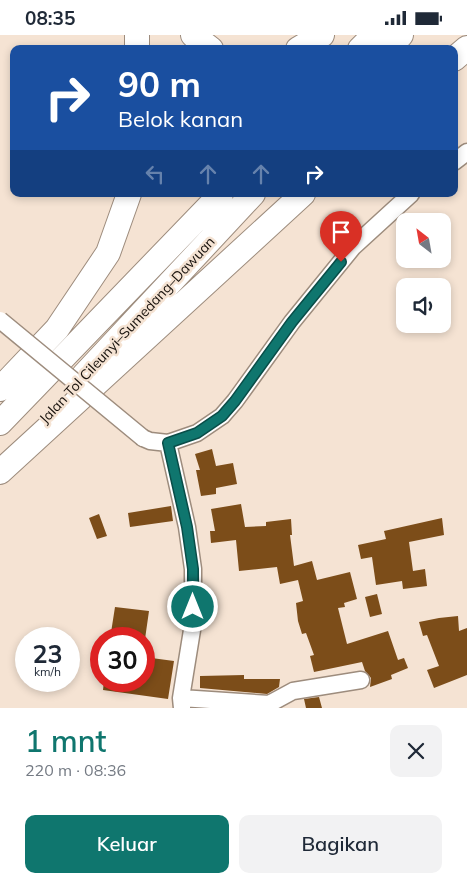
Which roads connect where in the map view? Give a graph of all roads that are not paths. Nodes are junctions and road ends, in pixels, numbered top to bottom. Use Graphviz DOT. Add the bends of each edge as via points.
graph roads {
  1 [pos="193,35"];
  2 [pos="322,35"];
  3 [pos="374,35"];
  4 [pos="401,35"];
  5 [pos="206,45"];
  6 [pos="305,45"];
  7 [pos="364,45"];
  8 [pos="392,45"];
  9 [pos="128,197"];
  10 [pos="218,197"];
  11 [pos="250,197"];
  12 [pos="300,197"];
  13 [pos="408,197"];
  14 [pos="0,320"];
  15 [pos="0,389"];
  16 [pos="0,423"];
  17 [pos="168,443"];
  18 [pos="0,466"];
  19 [pos="0,471"];
  20 [pos="361,680"];
  21 [pos="181,703"];
  1 -- 5 [label="highway"];
  2 -- 6 [label="highway"];
  3 -- 7 [label="highway"];
  4 -- 8 [label="highway"];
  9 -- 15 [label="highway" via="108,253 57,329"];
  10 -- 16 [label="highway, Jalan Tol Cileunyi–Sumedang–Dawuan"];
  11 -- 18 [label="highway, Jalan Tol Cileunyi–Sumedang–Dawuan"];
  12 -- 19 [label="highway"];
  13 -- 17 [label="street" via="353,247 222,416 197,433"];
  14 -- 17 [label="street, bridge" via="143,438"];
  17 -- 21 [label="street" via="193,569 193,625"];
  20 -- 21 [label="street" via="293,691 269,704"];
}
